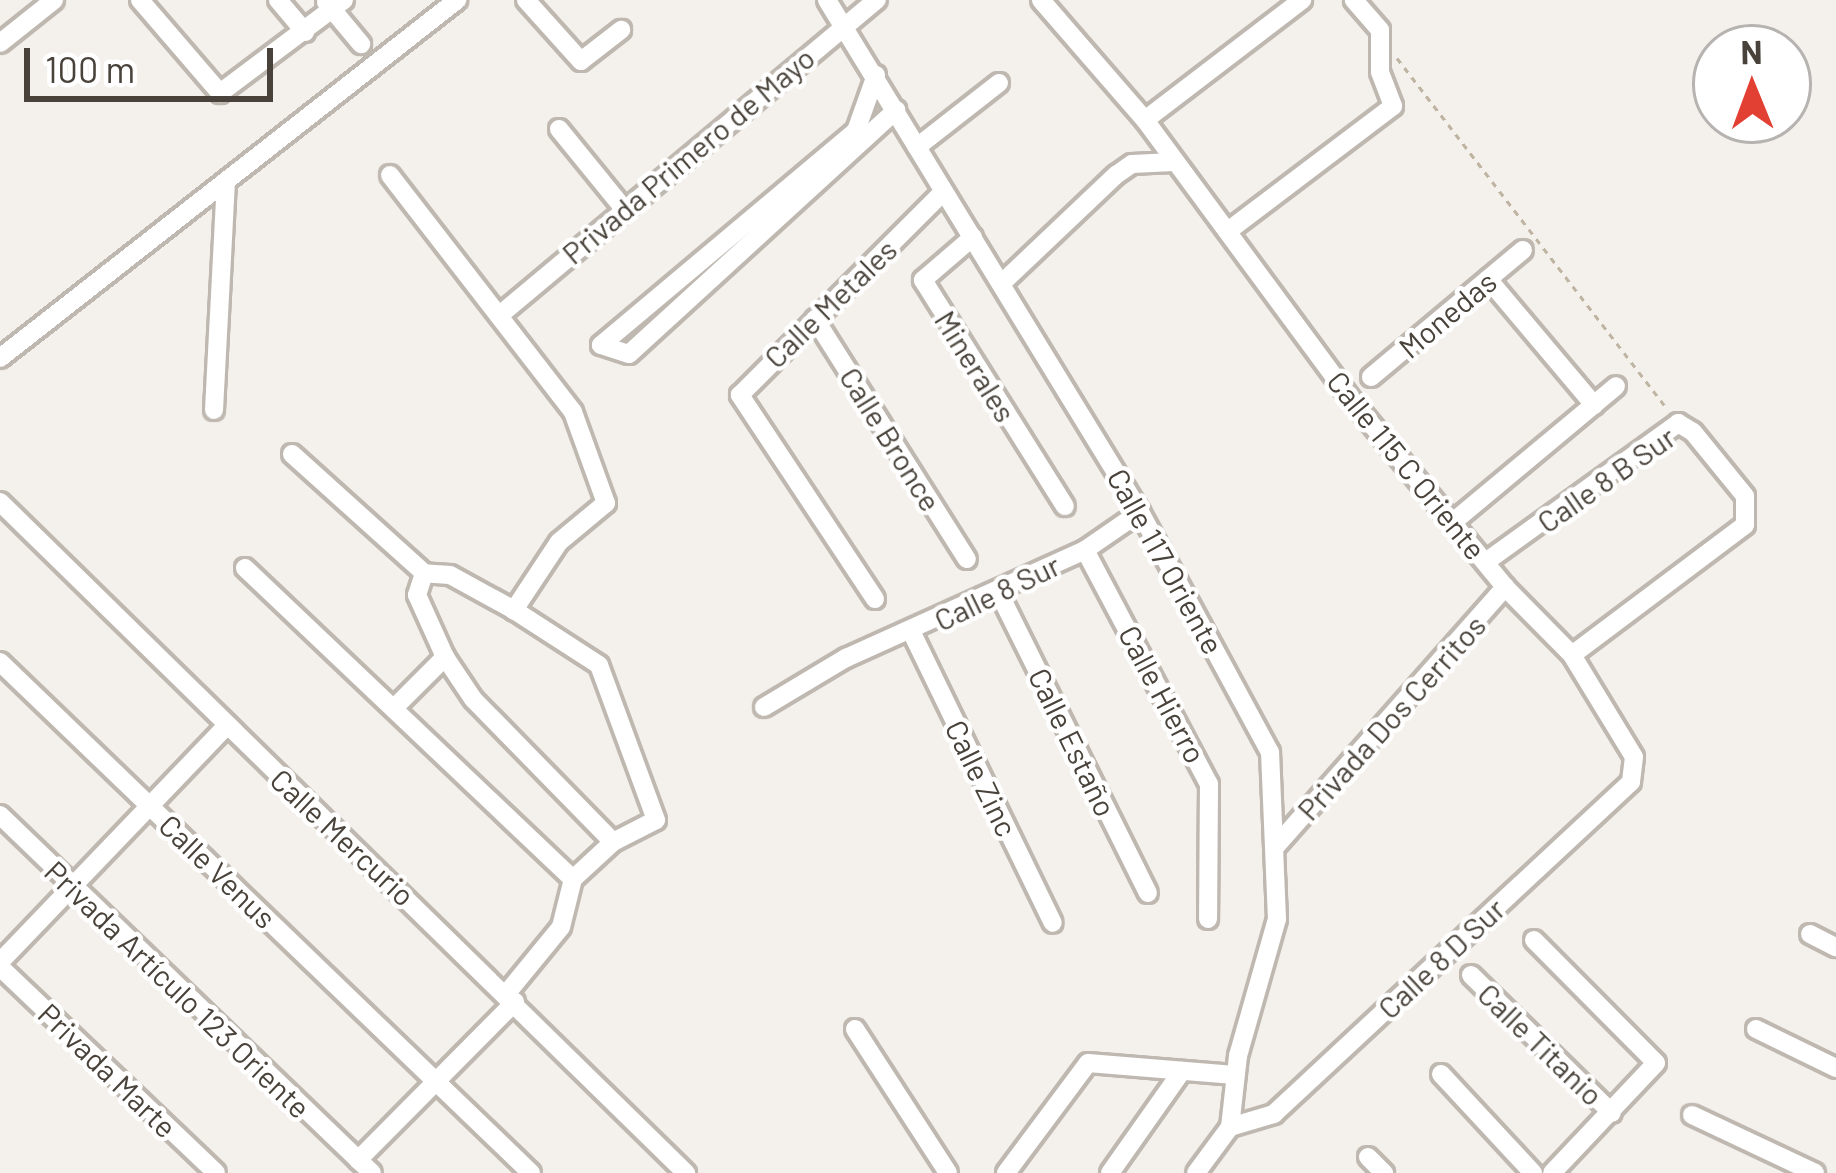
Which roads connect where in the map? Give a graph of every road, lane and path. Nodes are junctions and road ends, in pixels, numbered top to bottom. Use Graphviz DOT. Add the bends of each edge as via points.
graph roads {
  1 [pos="55,0"];
  2 [pos="140,0"];
  3 [pos="278,0"];
  4 [pos="457,0"];
  5 [pos="526,0"];
  6 [pos="827,0"];
  7 [pos="877,0"];
  8 [pos="1041,0"];
  9 [pos="1302,0"];
  10 [pos="1354,0"];
  11 [pos="334,3"];
  12 [pos="846,21"];
  13 [pos="621,30"];
  14 [pos="305,32"];
  15 [pos="0,43"];
  16 [pos="362,44"];
  17 [pos="1383,45"];
  18 [pos="876,75"];
  19 [pos="999,82"];
  20 [pos="896,110"];
  21 [pos="1144,120"];
  22 [pos="560,129"];
  23 [pos="917,147"];
  24 [pos="1173,162"];
  25 [pos="390,175"];
  26 [pos="226,181"];
  27 [pos="794,192"];
  28 [pos="943,192"];
  29 [pos="624,209"];
  30 [pos="1228,231"];
  31 [pos="974,237"];
  32 [pos="1523,250"];
  33 [pos="703,256"];
  34 [pos="717,273"];
  35 [pos="1488,279"];
  36 [pos="1002,283"];
  37 [pos="501,314"];
  38 [pos="815,319"];
  39 [pos="0,358"];
  40 [pos="1371,377"];
  41 [pos="1616,386"];
  42 [pos="1594,405"];
  43 [pos="214,410"];
  44 [pos="1678,423"];
  45 [pos="292,454"];
  46 [pos="0,502"];
  47 [pos="1065,506"];
  48 [pos="1140,512"];
  49 [pos="1453,522"];
  50 [pos="1085,550"];
  51 [pos="967,559"];
  52 [pos="1487,561"];
  53 [pos="245,568"];
  54 [pos="424,573"];
  55 [pos="1505,587"];
  56 [pos="998,591"];
  57 [pos="875,599"];
  58 [pos="514,610"];
  59 [pos="912,633"];
  60 [pos="1572,655"];
  61 [pos="446,657"];
  62 [pos="0,662"];
  63 [pos="395,707"];
  64 [pos="764,707"];
  65 [pos="225,727"];
  66 [pos="1635,769"];
  67 [pos="154,810"];
  68 [pos="0,815"];
  69 [pos="613,842"];
  70 [pos="1276,846"];
  71 [pos="573,879"];
  72 [pos="69,887"];
  73 [pos="1148,893"];
  74 [pos="1208,919"];
  75 [pos="1053,923"];
  76 [pos="1810,934"];
  77 [pos="1534,940"];
  78 [pos="1836,947"];
  79 [pos="0,964"];
  80 [pos="1471,975"];
  81 [pos="511,997"];
  82 [pos="854,1029"];
  83 [pos="1756,1029"];
  84 [pos="1836,1068"];
  85 [pos="1182,1072"];
  86 [pos="1442,1074"];
  87 [pos="1235,1075"];
  88 [pos="435,1081"];
  89 [pos="1612,1113"];
  90 [pos="1692,1115"];
  91 [pos="1231,1126"];
  92 [pos="1368,1157"];
  93 [pos="365,1167"];
  94 [pos="216,1173"];
  95 [pos="531,1173"];
  96 [pos="686,1173"];
  97 [pos="948,1173"];
  98 [pos="1006,1173"];
  99 [pos="1110,1173"];
  100 [pos="1196,1173"];
  101 [pos="1384,1173"];
  102 [pos="1533,1173"];
  103 [pos="1552,1173"];
  104 [pos="1815,1173"];
  1 -- 15 [label="street"];
  2 -- 14 [label="street" via="220,93"];
  3 -- 14 [label="street"];
  4 -- 26 [label="street"];
  5 -- 13 [label="street" via="581,62"];
  6 -- 12 [label="street, Calle 117 Oriente"];
  7 -- 12 [label="street, Privada Primero de Mayo"];
  8 -- 21 [label="street, Calle 115 C Oriente"];
  9 -- 21 [label="street"];
  10 -- 17 [label="street"];
  11 -- 14 [label="street"];
  11 -- 16 [label="street"];
  12 -- 18 [label="street, Calle 117 Oriente"];
  12 -- 29 [label="street, Privada Primero de Mayo"];
  17 -- 30 [label="street" via="1379,65 1393,106"];
  17 -- 44 [label="path" via="1420,80"];
  18 -- 20 [label="street, Calle 117 Oriente"];
  18 -- 27 [label="street" via="862,126"];
  19 -- 23 [label="street"];
  20 -- 23 [label="street, Calle 117 Oriente"];
  20 -- 27 [label="street"];
  21 -- 24 [label="street, Calle 115 C Oriente"];
  22 -- 29 [label="street"];
  23 -- 28 [label="street, Calle 117 Oriente"];
  24 -- 30 [label="street, Calle 115 C Oriente"];
  24 -- 36 [label="street" via="1132,164"];
  25 -- 37 [label="street"];
  26 -- 39 [label="street"];
  26 -- 43 [label="street"];
  27 -- 33 [label="street"];
  27 -- 34 [label="street"];
  28 -- 31 [label="street, Calle 117 Oriente"];
  28 -- 38 [label="street, Calle Metales"];
  29 -- 37 [label="street, Privada Primero de Mayo"];
  30 -- 49 [label="street, Calle 115 C Oriente"];
  31 -- 36 [label="street, Calle 117 Oriente"];
  31 -- 47 [label="street, Minerales" via="923,280"];
  32 -- 35 [label="street, Monedas"];
  33 -- 34 [label="street"];
  33 -- 34 [label="street" via="601,346 629,354"];
  35 -- 40 [label="street, Monedas"];
  35 -- 42 [label="street"];
  36 -- 48 [label="street, Calle 117 Oriente"];
  37 -- 58 [label="street" via="573,412 606,503 559,542"];
  38 -- 51 [label="street, Calle Bronce"];
  38 -- 57 [label="street, Calle Metales" via="745,385 742,407"];
  41 -- 42 [label="street"];
  42 -- 49 [label="street"];
  44 -- 52 [label="street, Calle 8 B Sur"];
  44 -- 60 [label="street, Calle 8 B Sur" via="1745,496 1745,525"];
  45 -- 54 [label="street"];
  46 -- 65 [label="street, Calle Mercurio"];
  48 -- 50 [label="street, Calle 8 Sur"];
  48 -- 70 [label="street, Calle 117 Oriente" via="1266,742"];
  49 -- 52 [label="street, Calle 115 C Oriente"];
  50 -- 56 [label="street, Calle 8 Sur"];
  50 -- 74 [label="street, Calle Hierro" via="1204,772"];
  52 -- 55 [label="street, Calle 115 C Oriente"];
  53 -- 63 [label="street"];
  54 -- 58 [label="street" via="450,575"];
  54 -- 61 [label="street" via="417,595"];
  55 -- 60 [label="street, Calle 115 C Oriente"];
  55 -- 70 [label="street, Privada Dos Cerritos"];
  56 -- 59 [label="street, Calle 8 Sur"];
  56 -- 73 [label="street, Calle Estaño"];
  58 -- 69 [label="street" via="608,679 655,810 646,831"];
  59 -- 64 [label="street, Calle 8 Sur" via="847,658"];
  59 -- 75 [label="street, Calle Zinc"];
  60 -- 66 [label="street, Calle 115 C Oriente"];
  61 -- 63 [label="street"];
  61 -- 69 [label="street" via="473,699"];
  62 -- 67 [label="street, Calle Venus"];
  63 -- 71 [label="street"];
  65 -- 67 [label="street"];
  65 -- 81 [label="street, Calle Mercurio"];
  66 -- 91 [label="street, Calle 8 D Sur" via="1631,782 1274,1114"];
  67 -- 72 [label="street"];
  67 -- 88 [label="street, Calle Venus"];
  68 -- 72 [label="street, Privada Artículo 123 Oriente"];
  69 -- 71 [label="street"];
  70 -- 87 [label="street, Calle 117 Oriente" via="1276,919"];
  71 -- 81 [label="street" via="561,927"];
  72 -- 79 [label="street"];
  72 -- 93 [label="street, Privada Artículo 123 Oriente"];
  76 -- 78 [label="street"];
  77 -- 89 [label="street" via="1656,1063"];
  79 -- 94 [label="street, Privada Marte"];
  80 -- 89 [label="street, Calle Titanio"];
  81 -- 88 [label="street"];
  81 -- 96 [label="street, Calle Mercurio"];
  82 -- 97 [label="street"];
  83 -- 84 [label="street"];
  85 -- 87 [label="street"];
  85 -- 98 [label="street" via="1088,1064"];
  85 -- 99 [label="street"];
  86 -- 102 [label="street"];
  87 -- 91 [label="street, Calle 117 Oriente"];
  88 -- 93 [label="street"];
  88 -- 95 [label="street, Calle Venus"];
  89 -- 103 [label="street"];
  90 -- 104 [label="street"];
  91 -- 100 [label="street"];
  92 -- 101 [label="street"];
}
